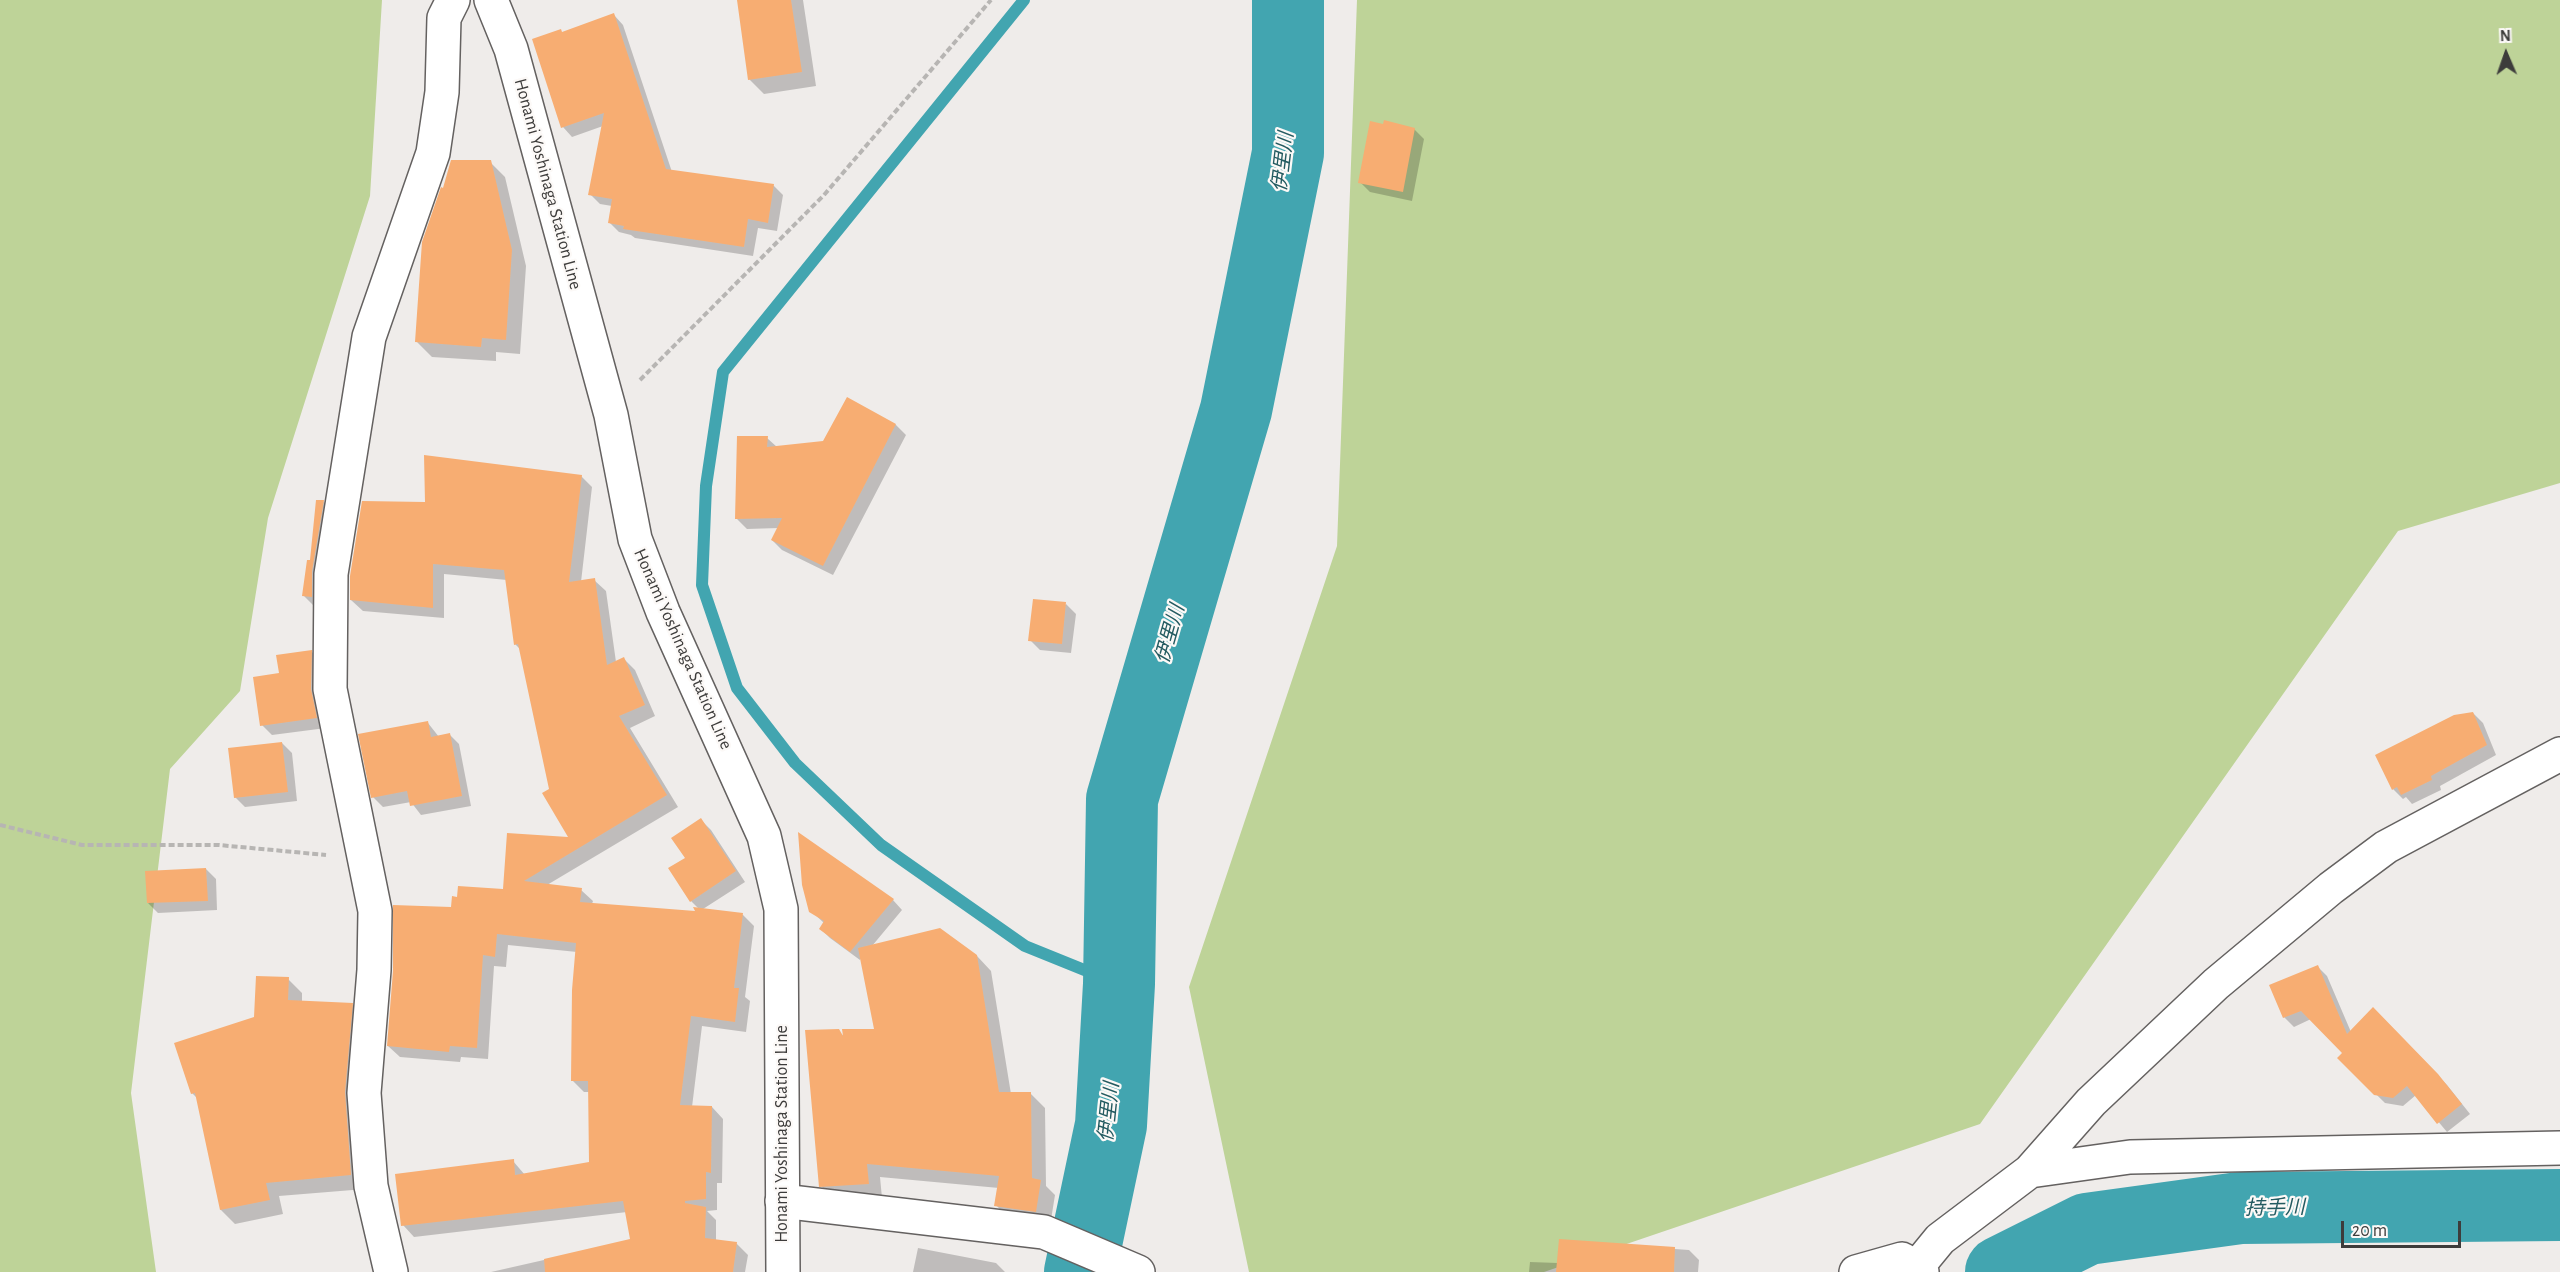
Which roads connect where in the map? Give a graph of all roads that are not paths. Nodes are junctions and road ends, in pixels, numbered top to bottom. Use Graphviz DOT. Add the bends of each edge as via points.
graph roads {
  1 [pos="453,0"];
  2 [pos="491,0"];
  3 [pos="2560,754"];
  4 [pos="2560,1148"];
  5 [pos="2030,1170"];
  6 [pos="782,1201"];
  7 [pos="1919,1270"];
  8 [pos="391,1272"];
  9 [pos="783,1272"];
  10 [pos="1138,1272"];
  11 [pos="1856,1272"];
  1 -- 8 [label="street" via="444,18 442,92 433,153 369,337 331,574 330,689 375,911 364,1093 371,1186"];
  2 -- 6 [label="street, Honami Yoshinaga Station Line" via="511,49 611,415 635,539 663,612 764,836 781,909"];
  3 -- 5 [label="street" via="2386,847 2331,888 2216,984 2091,1102"];
  4 -- 5 [label="street" via="2130,1157"];
  5 -- 7 [label="street" via="1940,1239"];
  6 -- 9 [label="street, Honami Yoshinaga Station Line"];
  6 -- 10 [label="street" via="1044,1232"];
  7 -- 11 [label="street" via="1902,1259"];
}
